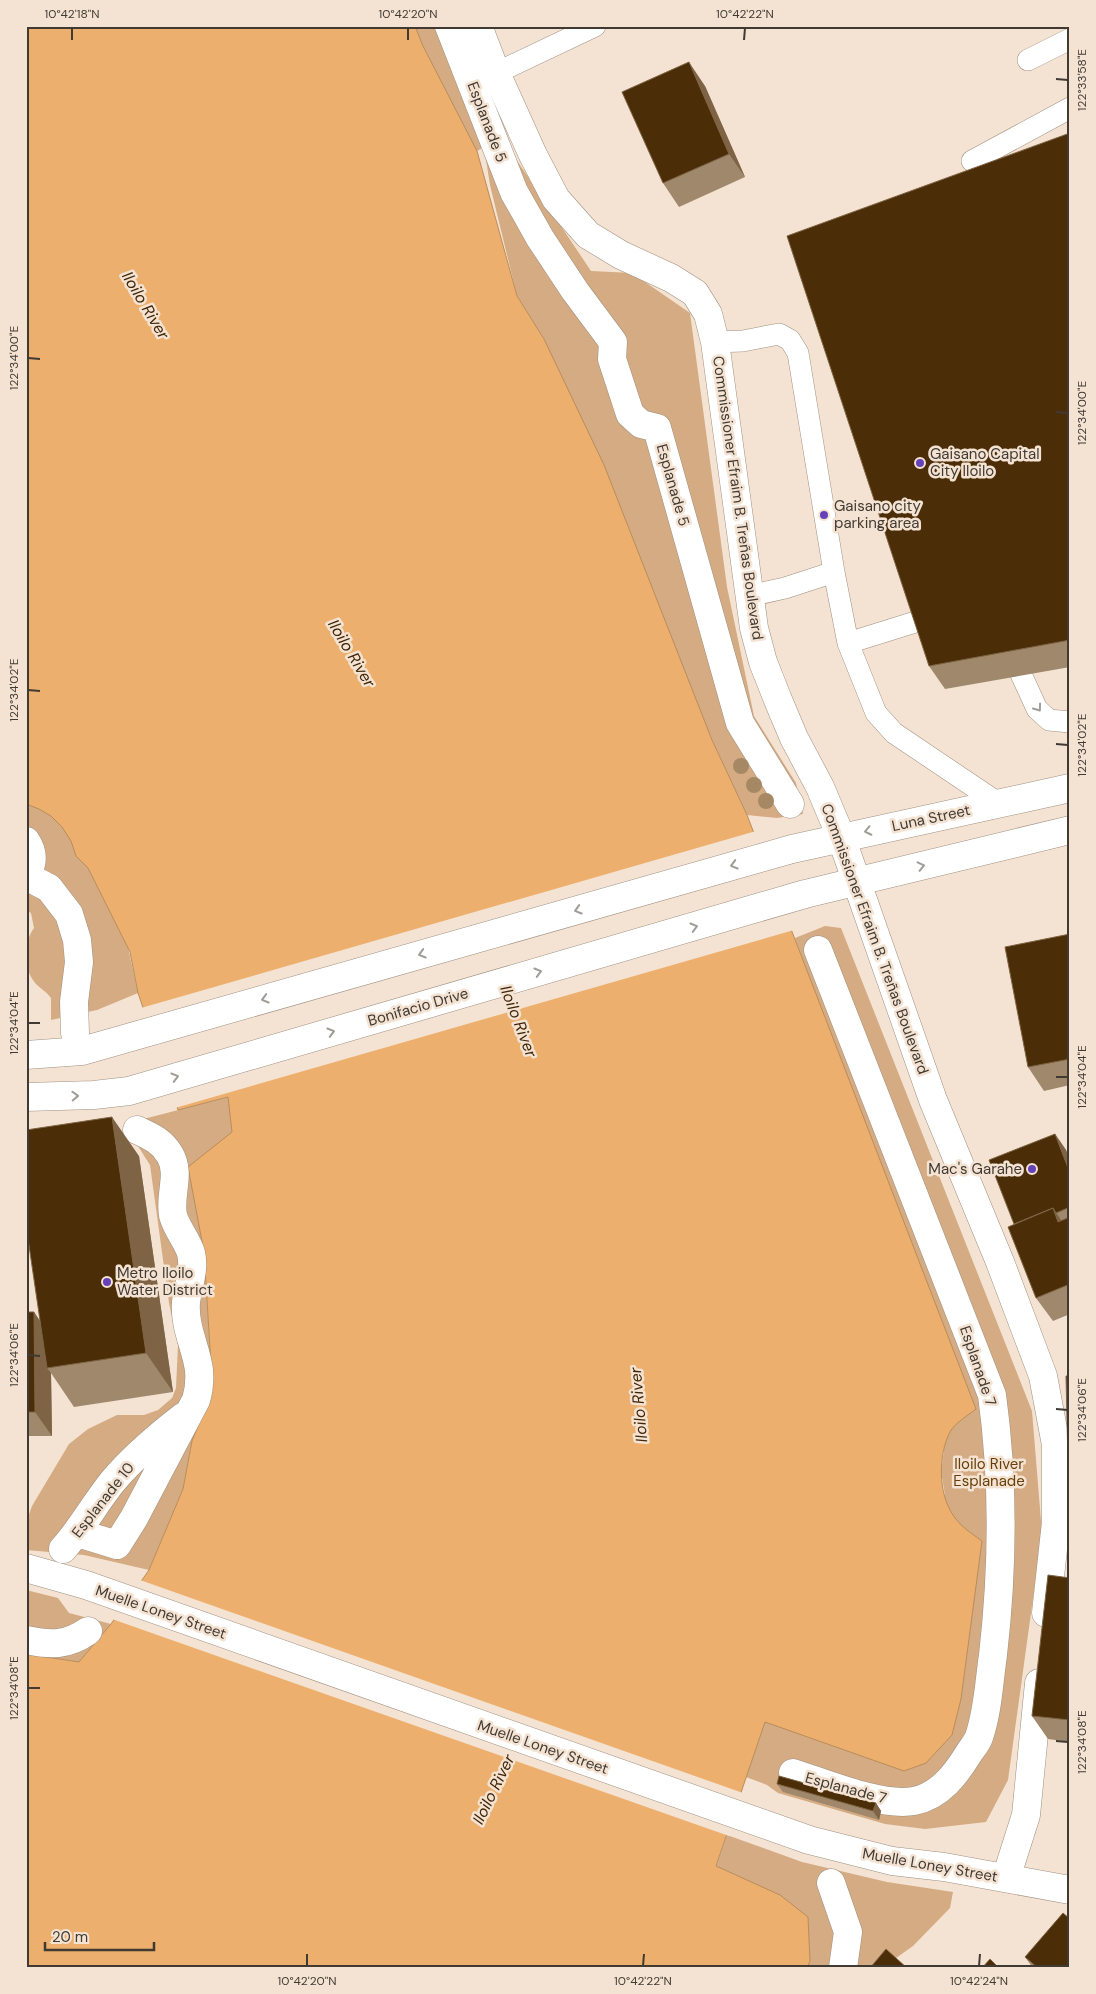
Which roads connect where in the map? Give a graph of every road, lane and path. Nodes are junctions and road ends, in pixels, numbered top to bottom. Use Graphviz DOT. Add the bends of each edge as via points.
graph roads {
  1 [pos="449,26"];
  2 [pos="478,26"];
  3 [pos="595,26"];
  4 [pos="1070,39"];
  5 [pos="1028,60"];
  6 [pos="496,73"];
  7 [pos="1070,108"];
  8 [pos="972,161"];
  9 [pos="715,342"];
  10 [pos="834,572"];
  11 [pos="749,596"];
  12 [pos="963,610"];
  13 [pos="1001,632"];
  14 [pos="848,644"];
  15 [pos="1070,722"];
  16 [pos="1070,788"];
  17 [pos="998,803"];
  18 [pos="790,804"];
  19 [pos="1070,830"];
  20 [pos="841,837"];
  21 [pos="26,840"];
  22 [pos="26,876"];
  23 [pos="857,881"];
  24 [pos="818,950"];
  25 [pos="75,1033"];
  26 [pos="26,1055"];
  27 [pos="26,1097"];
  28 [pos="137,1130"];
  29 [pos="189,1412"];
  30 [pos="26,1568"];
  31 [pos="76,1637"];
  32 [pos="26,1640"];
  33 [pos="793,1773"];
  34 [pos="1006,1878"];
  35 [pos="831,1883"];
  36 [pos="1070,1890"];
  37 [pos="843,1968"];
  1 -- 18 [label="street, Esplanade 5" via="514,192 540,238 613,342 612,359 630,414 641,424 657,428 740,723"];
  2 -- 6 [label="street, Commissioner Efraim B. Treñas Boulevard"];
  3 -- 6 [label="lane"];
  4 -- 5 [label="lane"];
  6 -- 9 [label="street, Commissioner Efraim B. Treñas Boulevard" via="556,199 588,235 695,293 708,314"];
  7 -- 8 [label="lane"];
  9 -- 10 [label="lane" via="779,334 790,340 798,353"];
  9 -- 11 [label="street, Commissioner Efraim B. Treñas Boulevard"];
  10 -- 11 [label="lane"];
  10 -- 14 [label="lane"];
  11 -- 20 [label="street, Commissioner Efraim B. Treñas Boulevard" via="759,645 778,700"];
  12 -- 14 [label="lane" via="922,619"];
  13 -- 15 [label="lane, one-way" via="1037,709 1049,720"];
  14 -- 17 [label="lane" via="876,712 894,733"];
  16 -- 17 [label="street, Luna Street"];
  17 -- 20 [label="street, Luna Street, one-way"];
  23 -- 19 [label="street, one-way"];
  20 -- 23 [label="street, Commissioner Efraim B. Treñas Boulevard"];
  20 -- 26 [label="street, Luna Street, one-way" via="82,1051"];
  21 -- 22 [label="street" via="33,858"];
  22 -- 25 [label="street" via="49,888 69,914 79,962 74,1002"];
  27 -- 23 [label="street, Bonifacio Drive, one-way" via="128,1091"];
  23 -- 34 [label="street, Commissioner Efraim B. Treñas Boulevard" via="933,1100 1043,1376 1056,1445 1056,1522 1026,1815"];
  24 -- 33 [label="street, Esplanade 7" via="992,1395 999,1445 1002,1515 1000,1589 988,1693 978,1738 955,1776 934,1792 913,1801 883,1801"];
  28 -- 29 [label="street, Esplanade 10" via="155,1138 170,1155 176,1177 173,1216 191,1255 186,1317 200,1384"];
  29 -- 29 [label="street, Esplanade 10" via="117,1545 70,1541 113,1482 153,1439"];
  30 -- 34 [label="street, Muelle Loney Street" via="86,1585 809,1840 892,1861"];
  31 -- 32 [label="street"];
  34 -- 36 [label="street, Muelle Loney Street"];
  35 -- 37 [label="street" via="848,1932"];
}
